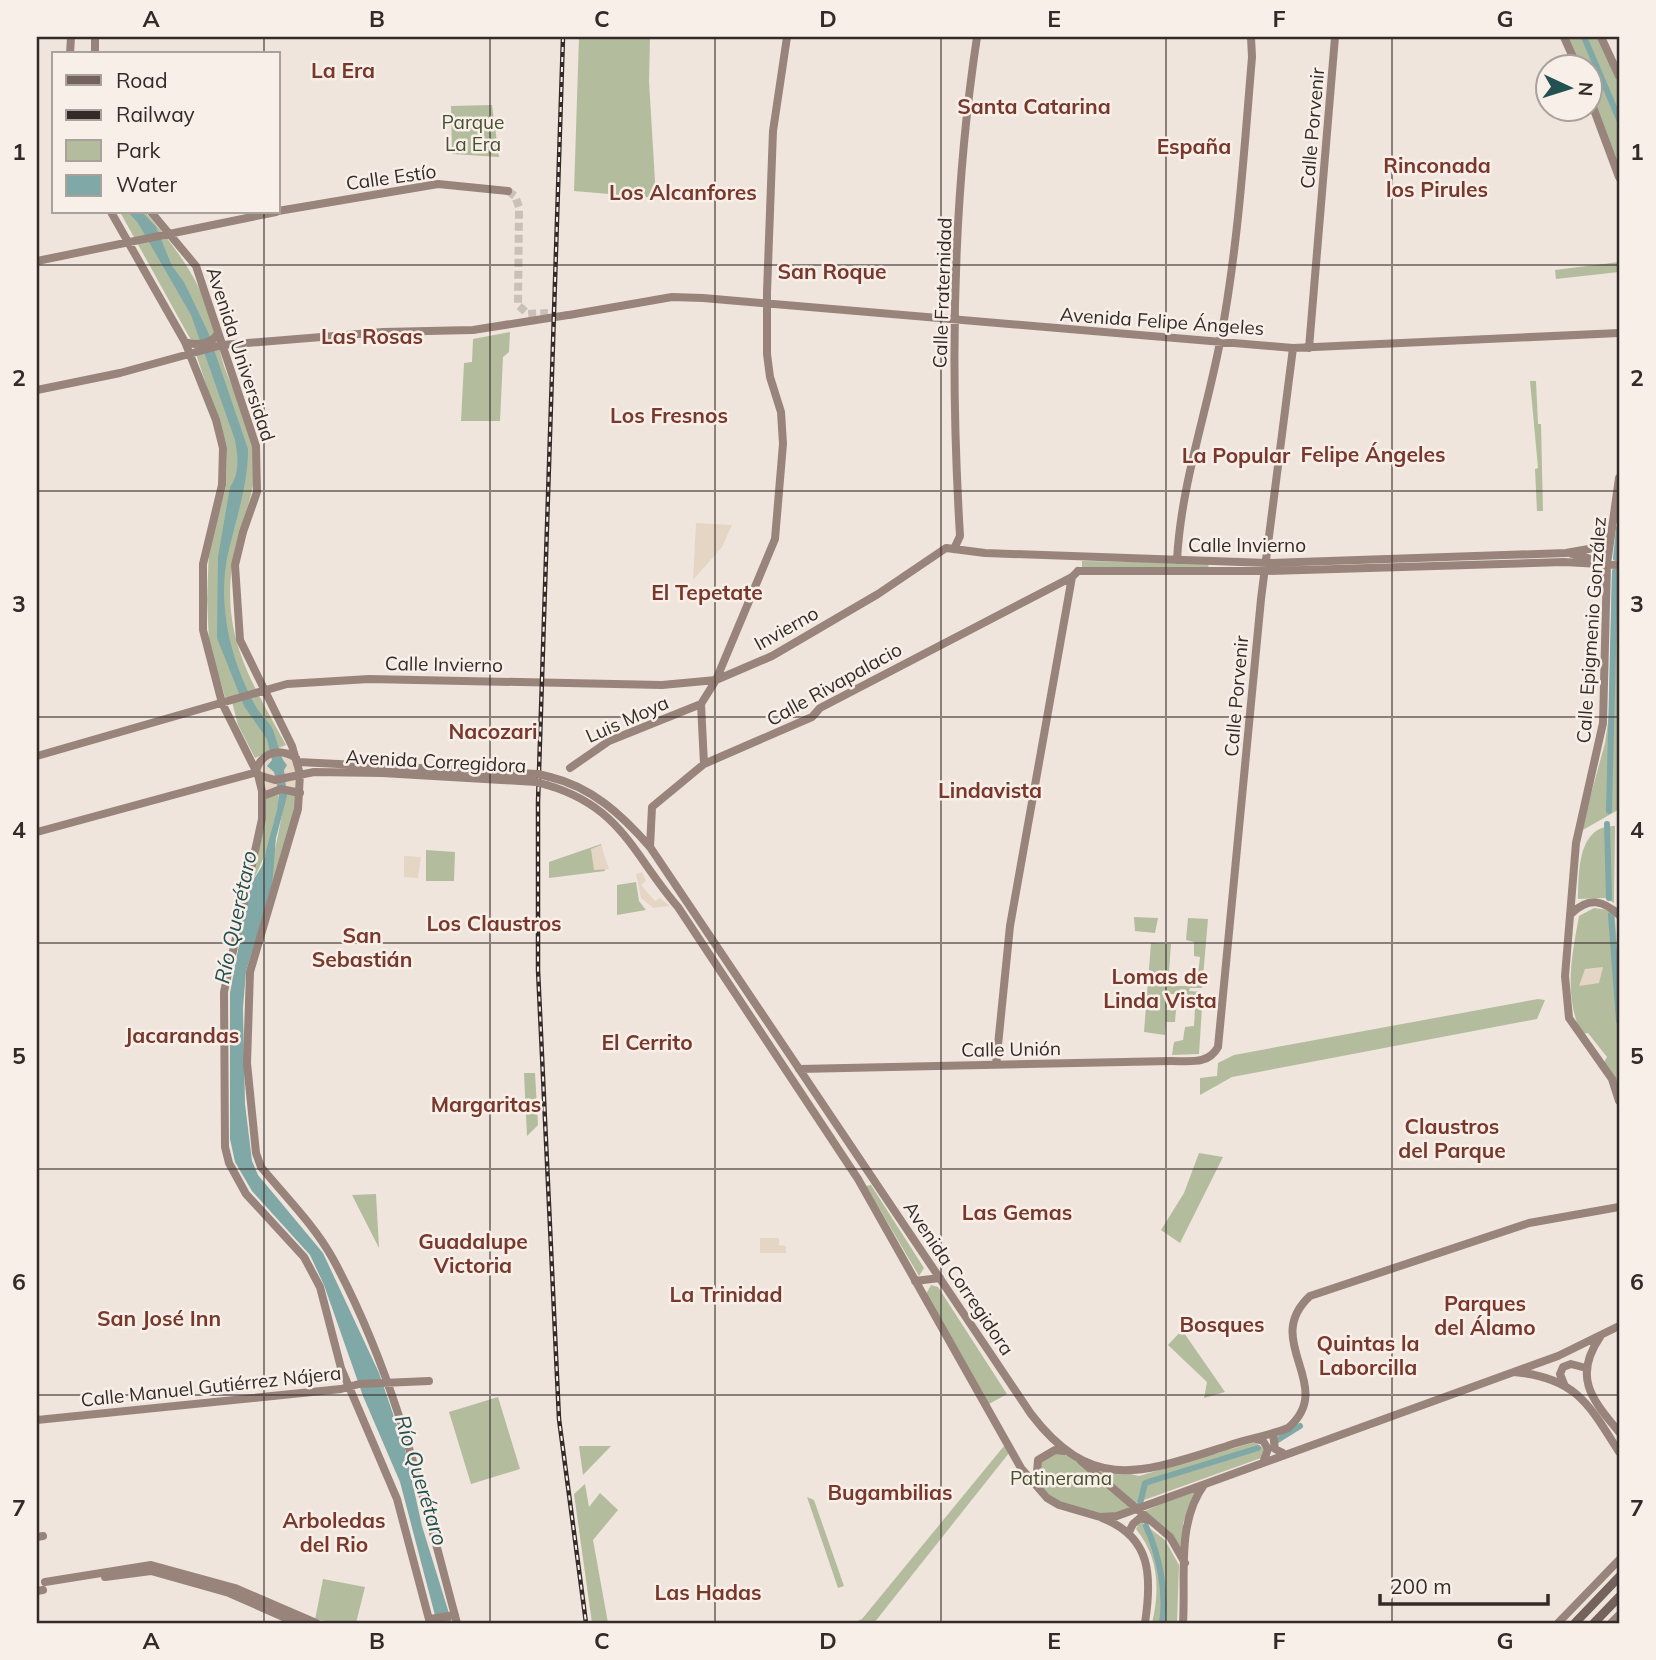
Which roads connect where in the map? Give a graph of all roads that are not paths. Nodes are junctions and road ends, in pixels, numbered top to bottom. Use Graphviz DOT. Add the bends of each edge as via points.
graph roads {
  1 [pos="787,37"];
  2 [pos="977,37"];
  3 [pos="1251,37"];
  4 [pos="1335,37"];
  5 [pos="1601,37"];
  6 [pos="1619,76"];
  7 [pos="1599,122"];
  8 [pos="1619,177"];
  9 [pos="508,191"];
  10 [pos="280,211"];
  11 [pos="112,214"];
  12 [pos="151,214"];
  13 [pos="266,214"];
  14 [pos="167,235"];
  15 [pos="128,242"];
  16 [pos="37,261"];
  17 [pos="703,298"];
  18 [pos="767,304"];
  19 [pos="548,313"];
  20 [pos="953,321"];
  21 [pos="1619,333"];
  22 [pos="217,341"];
  23 [pos="1220,341"];
  24 [pos="1293,348"];
  25 [pos="1309,348"];
  26 [pos="194,349"];
  27 [pos="37,390"];
  28 [pos="1619,478"];
  29 [pos="1609,537"];
  30 [pos="950,549"];
  31 [pos="1566,553"];
  32 [pos="1078,557"];
  33 [pos="1177,560"];
  34 [pos="1608,564"];
  35 [pos="1619,565"];
  36 [pos="1210,566"];
  37 [pos="1267,567"];
  38 [pos="1075,574"];
  39 [pos="716,680"];
  40 [pos="624,684"];
  41 [pos="264,690"];
  42 [pos="222,703"];
  43 [pos="701,704"];
  44 [pos="37,757"];
  45 [pos="297,760"];
  46 [pos="704,764"];
  47 [pos="570,768"];
  48 [pos="257,772"];
  49 [pos="297,776"];
  50 [pos="531,777"];
  51 [pos="551,781"];
  52 [pos="298,792"];
  53 [pos="267,793"];
  54 [pos="37,832"];
  55 [pos="650,847"];
  56 [pos="667,872"];
  57 [pos="655,879"];
  58 [pos="1572,913"];
  59 [pos="1619,915"];
  60 [pos="1218,1047"];
  61 [pos="996,1065"];
  62 [pos="799,1069"];
  63 [pos="1619,1101"];
  64 [pos="1619,1205"];
  65 [pos="940,1278"];
  66 [pos="915,1281"];
  67 [pos="1619,1326"];
  68 [pos="1602,1335"];
  69 [pos="1586,1368"];
  70 [pos="1511,1372"];
  71 [pos="429,1381"];
  72 [pos="386,1382"];
  73 [pos="1564,1384"];
  74 [pos="349,1388"];
  75 [pos="37,1420"];
  76 [pos="1616,1429"];
  77 [pos="1273,1434"];
  78 [pos="1254,1438"];
  79 [pos="1066,1452"];
  80 [pos="1619,1452"];
  81 [pos="1283,1453"];
  82 [pos="1078,1458"];
  83 [pos="1264,1460"];
  84 [pos="1206,1483"];
  85 [pos="1038,1489"];
  86 [pos="1138,1510"];
  87 [pos="1100,1517"];
  88 [pos="1151,1521"];
  89 [pos="1129,1532"];
  90 [pos="1619,1553"];
  91 [pos="1185,1563"];
  92 [pos="1618,1565"];
  93 [pos="1616,1581"];
  94 [pos="42,1588"];
  95 [pos="1619,1597"];
  96 [pos="1619,1615"];
  97 [pos="454,1618"];
  98 [pos="432,1621"];
  99 [pos="297,1623"];
  100 [pos="316,1623"];
  101 [pos="1145,1623"];
  102 [pos="1184,1623"];
  103 [pos="1558,1623"];
  104 [pos="1575,1623"];
  105 [pos="1594,1623"];
  106 [pos="1611,1623"];
  1 -- 18 [label="street" via="773,131"];
  2 -- 20 [label="street, Calle Fraternidad"];
  3 -- 23 [label="street" via="1232,269"];
  4 -- 25 [label="street, Calle Porvenir"];
  5 -- 6 [label="street"];
  7 -- 8 [label="street"];
  9 -- 10 [label="street, Calle Estío" via="439,184"];
  11 -- 15 [label="street"];
  12 -- 14 [label="street, Avenida Universidad"];
  13 -- 14 [label="street, Calle Estío"];
  14 -- 15 [label="street, Calle Estío"];
  14 -- 22 [label="street, Avenida Universidad" via="196,266"];
  15 -- 16 [label="street, Calle Estío"];
  15 -- 26 [label="street" via="185,342"];
  17 -- 18 [label="street, Avenida Felipe Ángeles"];
  17 -- 19 [label="street, Avenida Felipe Ángeles" via="674,292"];
  17 -- 22 [label="street, Avenida Felipe Ángeles" via="672,297 473,330"];
  18 -- 20 [label="street, Avenida Felipe Ángeles"];
  18 -- 39 [label="street" via="769,366 781,412 775,539"];
  20 -- 23 [label="street, Avenida Felipe Ángeles"];
  20 -- 30 [label="street, Calle Fraternidad" via="960,536"];
  21 -- 25 [label="street, Avenida Felipe Ángeles"];
  22 -- 26 [label="street, Avenida Felipe Ángeles"];
  22 -- 41 [label="street, Avenida Universidad" via="256,446 257,492 240,540 235,584 240,640"];
  23 -- 24 [label="street, Avenida Felipe Ángeles"];
  23 -- 33 [label="street" via="1179,520"];
  24 -- 25 [label="street, Avenida Felipe Ángeles"];
  24 -- 37 [label="street, Calle Porvenir"];
  26 -- 27 [label="street, Avenida Felipe Ángeles" via="121,373"];
  26 -- 42 [label="street" via="224,456 204,561 202,613 205,647"];
  28 -- 29 [label="street, Calle Epigmenio González"];
  29 -- 31 [label="street" via="1600,547"];
  29 -- 34 [label="street, Calle Epigmenio González"];
  30 -- 32 [label="street, Calle Invierno"];
  30 -- 39 [label="street, Invierno" via="779,652"];
  31 -- 34 [label="street"];
  31 -- 37 [label="street, Calle Invierno"];
  32 -- 33 [label="street, Calle Invierno"];
  32 -- 38 [label="street"];
  33 -- 36 [label="street, Calle Invierno"];
  34 -- 35 [label="street"];
  34 -- 37 [label="street, Calle Invierno"];
  34 -- 58 [label="street, Calle Epigmenio González" via="1603,723 1578,833"];
  36 -- 37 [label="street, Calle Invierno"];
  36 -- 38 [label="street, Calle Invierno"];
  37 -- 60 [label="street, Calle Porvenir"];
  38 -- 46 [label="street, Calle Rivapalacio" via="820,708 812,717"];
  38 -- 61 [label="street" via="1010,926"];
  39 -- 40 [label="street, Invierno"];
  39 -- 43 [label="street"];
  40 -- 41 [label="street, Calle Invierno" via="369,679 287,684"];
  41 -- 42 [label="street, Calle Invierno"];
  41 -- 45 [label="street, Avenida Universidad"];
  42 -- 44 [label="street, Calle Invierno"];
  42 -- 48 [label="street"];
  43 -- 46 [label="street"];
  43 -- 47 [label="street, Luis Moya" via="609,741"];
  45 -- 48 [label="street" via="286,752 270,753 261,758"];
  45 -- 49 [label="street, Avenida Universidad"];
  45 -- 50 [label="street, Avenida Corregidora"];
  46 -- 55 [label="street, Calle Rivapalacio" via="652,807"];
  48 -- 49 [label="street, Avenida Corregidora" via="268,779"];
  48 -- 53 [label="street"];
  48 -- 54 [label="street"];
  49 -- 50 [label="street, Avenida Corregidora"];
  49 -- 52 [label="street"];
  50 -- 51 [label="street, Avenida Corregidora, bridge"];
  51 -- 55 [label="street, Avenida Corregidora" via="575,784 596,797 629,822"];
  51 -- 57 [label="street, Avenida Corregidora" via="612,820 639,850"];
  52 -- 53 [label="street"];
  52 -- 72 [label="street" via="273,901 250,972 247,1063 256,1153 261,1167 333,1258"];
  53 -- 74 [label="street" via="224,992 225,1147 246,1194 308,1263 320,1287 333,1345"];
  55 -- 56 [label="street, Avenida Corregidora"];
  56 -- 57 [label="street"];
  56 -- 62 [label="street, Avenida Corregidora"];
  57 -- 66 [label="street, Avenida Corregidora" via="845,1159"];
  58 -- 59 [label="street" via="1586,902 1598,901"];
  58 -- 63 [label="street, Calle Epigmenio González" via="1565,976 1569,1018 1612,1079"];
  60 -- 61 [label="street, Calle Unión" via="1206,1060"];
  61 -- 62 [label="street, Calle Unión"];
  62 -- 65 [label="street, Avenida Corregidora"];
  64 -- 77 [label="street, Avenida Corregidora" via="1529,1223 1310,1296 1296,1309 1291,1335 1305,1388 1305,1407 1297,1420"];
  65 -- 66 [label="street"];
  65 -- 79 [label="street, Avenida Corregidora" via="1031,1414"];
  66 -- 85 [label="street, Avenida Corregidora" via="1005,1442"];
  67 -- 68 [label="street, Avenida Corregidora"];
  68 -- 69 [label="street"];
  68 -- 70 [label="street, Avenida Corregidora"];
  69 -- 73 [label="street" via="1563,1367"];
  69 -- 76 [label="street" via="1592,1397"];
  70 -- 73 [label="street"];
  70 -- 81 [label="street, Avenida Corregidora"];
  71 -- 72 [label="street, Calle Manuel Gutiérrez Nájera"];
  72 -- 74 [label="street, Calle Manuel Gutiérrez Nájera"];
  72 -- 97 [label="street" via="413,1455"];
  73 -- 80 [label="street" via="1587,1402"];
  74 -- 75 [label="street, Calle Manuel Gutiérrez Nájera"];
  74 -- 98 [label="street" via="397,1499"];
  77 -- 78 [label="street, Avenida Corregidora"];
  77 -- 81 [label="street" via="1275,1449"];
  78 -- 82 [label="street, Avenida Corregidora" via="1135,1472"];
  78 -- 83 [label="street" via="1268,1449"];
  79 -- 82 [label="street, Avenida Corregidora"];
  79 -- 85 [label="street" via="1055,1450 1038,1460"];
  81 -- 83 [label="street, Avenida Corregidora"];
  82 -- 86 [label="street"];
  83 -- 84 [label="street, Avenida Corregidora"];
  84 -- 86 [label="street, Avenida Corregidora"];
  84 -- 91 [label="street" via="1186,1520"];
  85 -- 87 [label="street, Avenida Corregidora" via="1059,1504"];
  86 -- 87 [label="street, Avenida Corregidora"];
  86 -- 88 [label="street"];
  87 -- 89 [label="street"];
  88 -- 89 [label="street" via="1140,1518"];
  88 -- 91 [label="street" via="1170,1537"];
  89 -- 101 [label="street" via="1147,1566 1151,1587"];
  90 -- 92 [label="street"];
  91 -- 102 [label="street"];
  92 -- 93 [label="main road"];
  92 -- 103 [label="street"];
  93 -- 104 [label="main road"];
  94 -- 99 [label="street" via="151,1571 229,1593"];
  94 -- 100 [label="street" via="151,1565 235,1588"];
  95 -- 105 [label="main road"];
  96 -- 106 [label="street"];
  97 -- 98 [label="street"];
}
